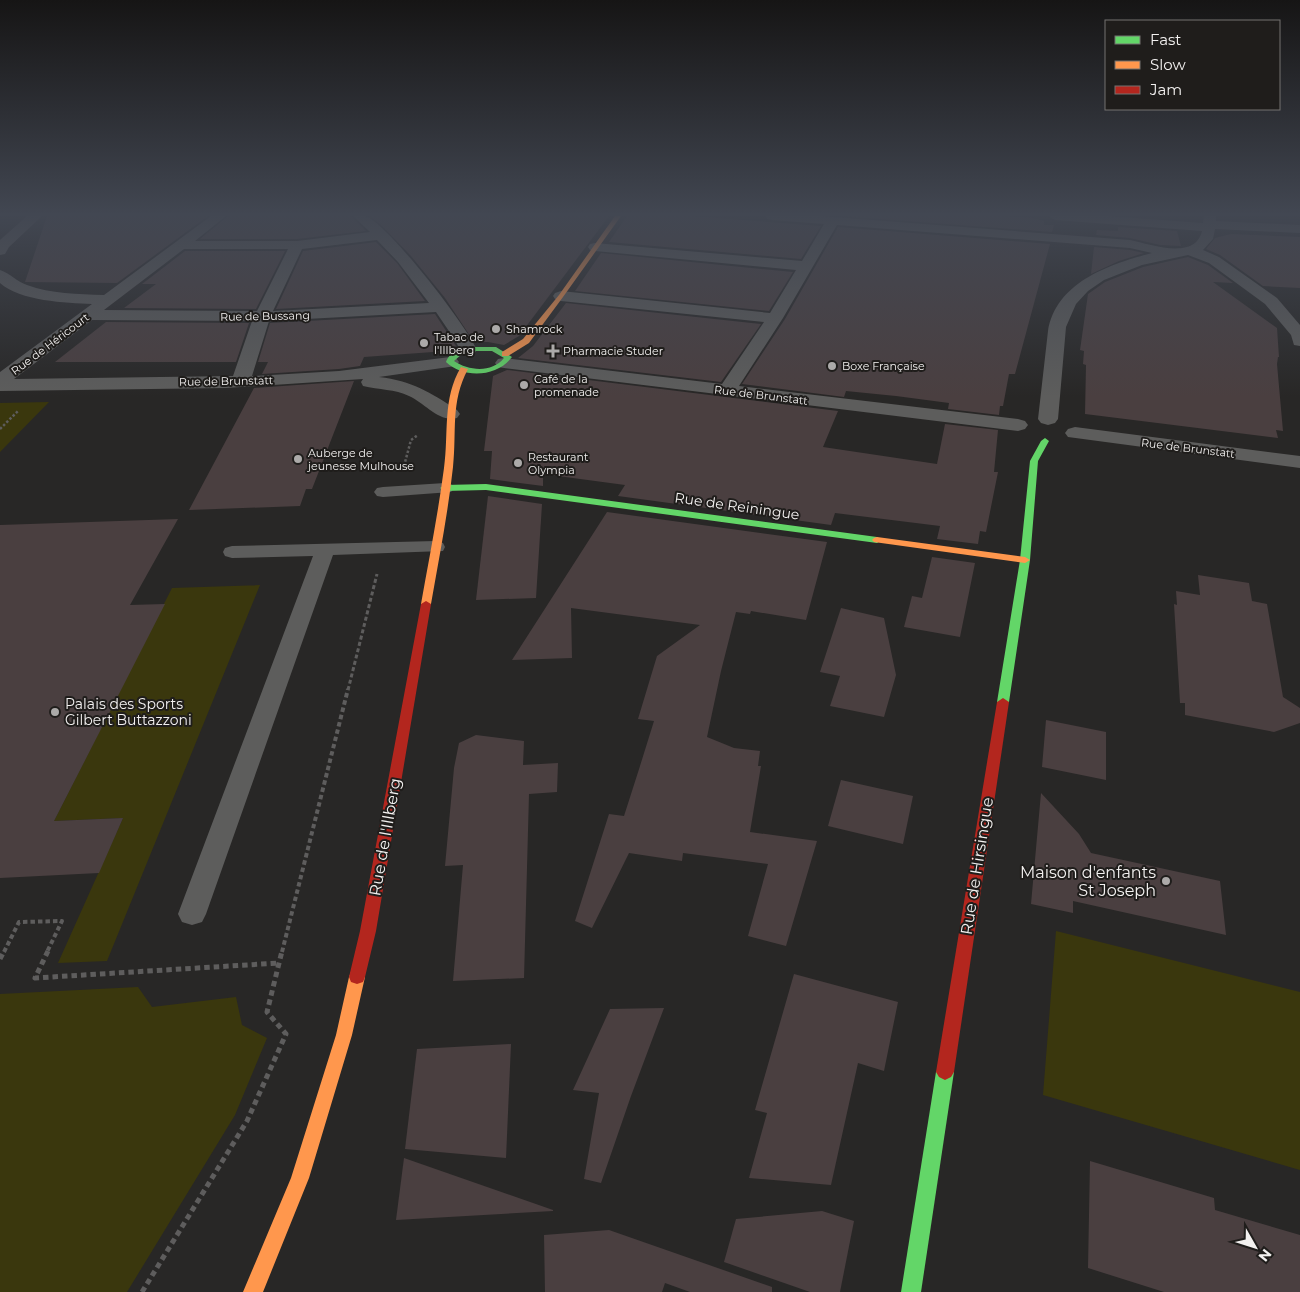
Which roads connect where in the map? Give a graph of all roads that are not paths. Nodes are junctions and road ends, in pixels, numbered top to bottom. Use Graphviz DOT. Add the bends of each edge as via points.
graph roads {
  1 [pos="1,276"];
  2 [pos="139,276"];
  3 [pos="282,276"];
  4 [pos="418,276"];
  5 [pos="575,276"];
  6 [pos="800,276"];
  7 [pos="1101,276"];
  8 [pos="1237,276"];
  9 [pos="561,296"];
  10 [pos="107,300"];
  11 [pos="440,307"];
  12 [pos="89,315"];
  13 [pos="262,317"];
  14 [pos="775,318"];
  15 [pos="1300,341"];
  16 [pos="468,350"];
  17 [pos="505,359"];
  18 [pos="457,366"];
  19 [pos="314,378"];
  20 [pos="0,381"];
  21 [pos="241,381"];
  22 [pos="0,386"];
  23 [pos="726,390"];
  24 [pos="450,414"];
  25 [pos="1048,419"];
  26 [pos="1018,425"];
  27 [pos="1075,433"];
  28 [pos="1045,441"];
  29 [pos="1300,462"];
  30 [pos="445,488"];
  31 [pos="390,492"];
  32 [pos="436,547"];
  33 [pos="325,550"];
  34 [pos="232,552"];
  35 [pos="1025,560"];
  36 [pos="192,914"];
  37 [pos="253,1292"];
  38 [pos="911,1292"];
  1 -- 10 [label="street" via="5,282 36,293 70,299"];
  2 -- 10 [label="street, Rue de Héricourt"];
  3 -- 13 [label="street"];
  4 -- 11 [label="street"];
  5 -- 9 [label="street"];
  6 -- 14 [label="street"];
  7 -- 25 [label="street" via="1069,304 1058,322"];
  8 -- 15 [label="street" via="1271,301 1299,334"];
  9 -- 14 [label="street"];
  9 -- 17 [label="street" via="526,341"];
  10 -- 12 [label="street, Rue de Héricourt"];
  11 -- 13 [label="street, Rue de Bussang"];
  11 -- 16 [label="street"];
  12 -- 13 [label="street, Rue de Bussang"];
  12 -- 20 [label="street, Rue de Héricourt"];
  13 -- 21 [label="street"];
  14 -- 23 [label="street"];
  16 -- 17 [label="street" via="493,349"];
  16 -- 18 [label="street" via="454,355"];
  17 -- 18 [label="street" via="482,370"];
  17 -- 23 [label="street, Rue de Brunstatt"];
  18 -- 19 [label="street, Rue de Brunstatt"];
  18 -- 24 [label="street, Rue de l'Illberg"];
  19 -- 21 [label="street, Rue de Brunstatt"];
  19 -- 24 [label="street" via="407,388"];
  21 -- 22 [label="street, Rue de Brunstatt"];
  23 -- 26 [label="street, Rue de Brunstatt"];
  24 -- 30 [label="street, Rue de l'Illberg"];
  25 -- 26 [label="street" via="1026,420"];
  25 -- 27 [label="street" via="1069,426"];
  26 -- 28 [label="street" via="1022,433"];
  27 -- 28 [label="street" via="1063,441"];
  27 -- 29 [label="street, Rue de Brunstatt"];
  28 -- 35 [label="street, Rue de Hirsingue" via="1034,461"];
  30 -- 31 [label="lane"];
  30 -- 32 [label="street, Rue de l'Illberg"];
  30 -- 35 [label="street, Rue de Reiningue" via="486,487"];
  32 -- 33 [label="lane"];
  32 -- 37 [label="street, Rue de l'Illberg" via="368,931 344,1035 300,1178"];
  33 -- 34 [label="lane"];
  33 -- 36 [label="lane"];
  35 -- 38 [label="street, Rue de Hirsingue"];
}
